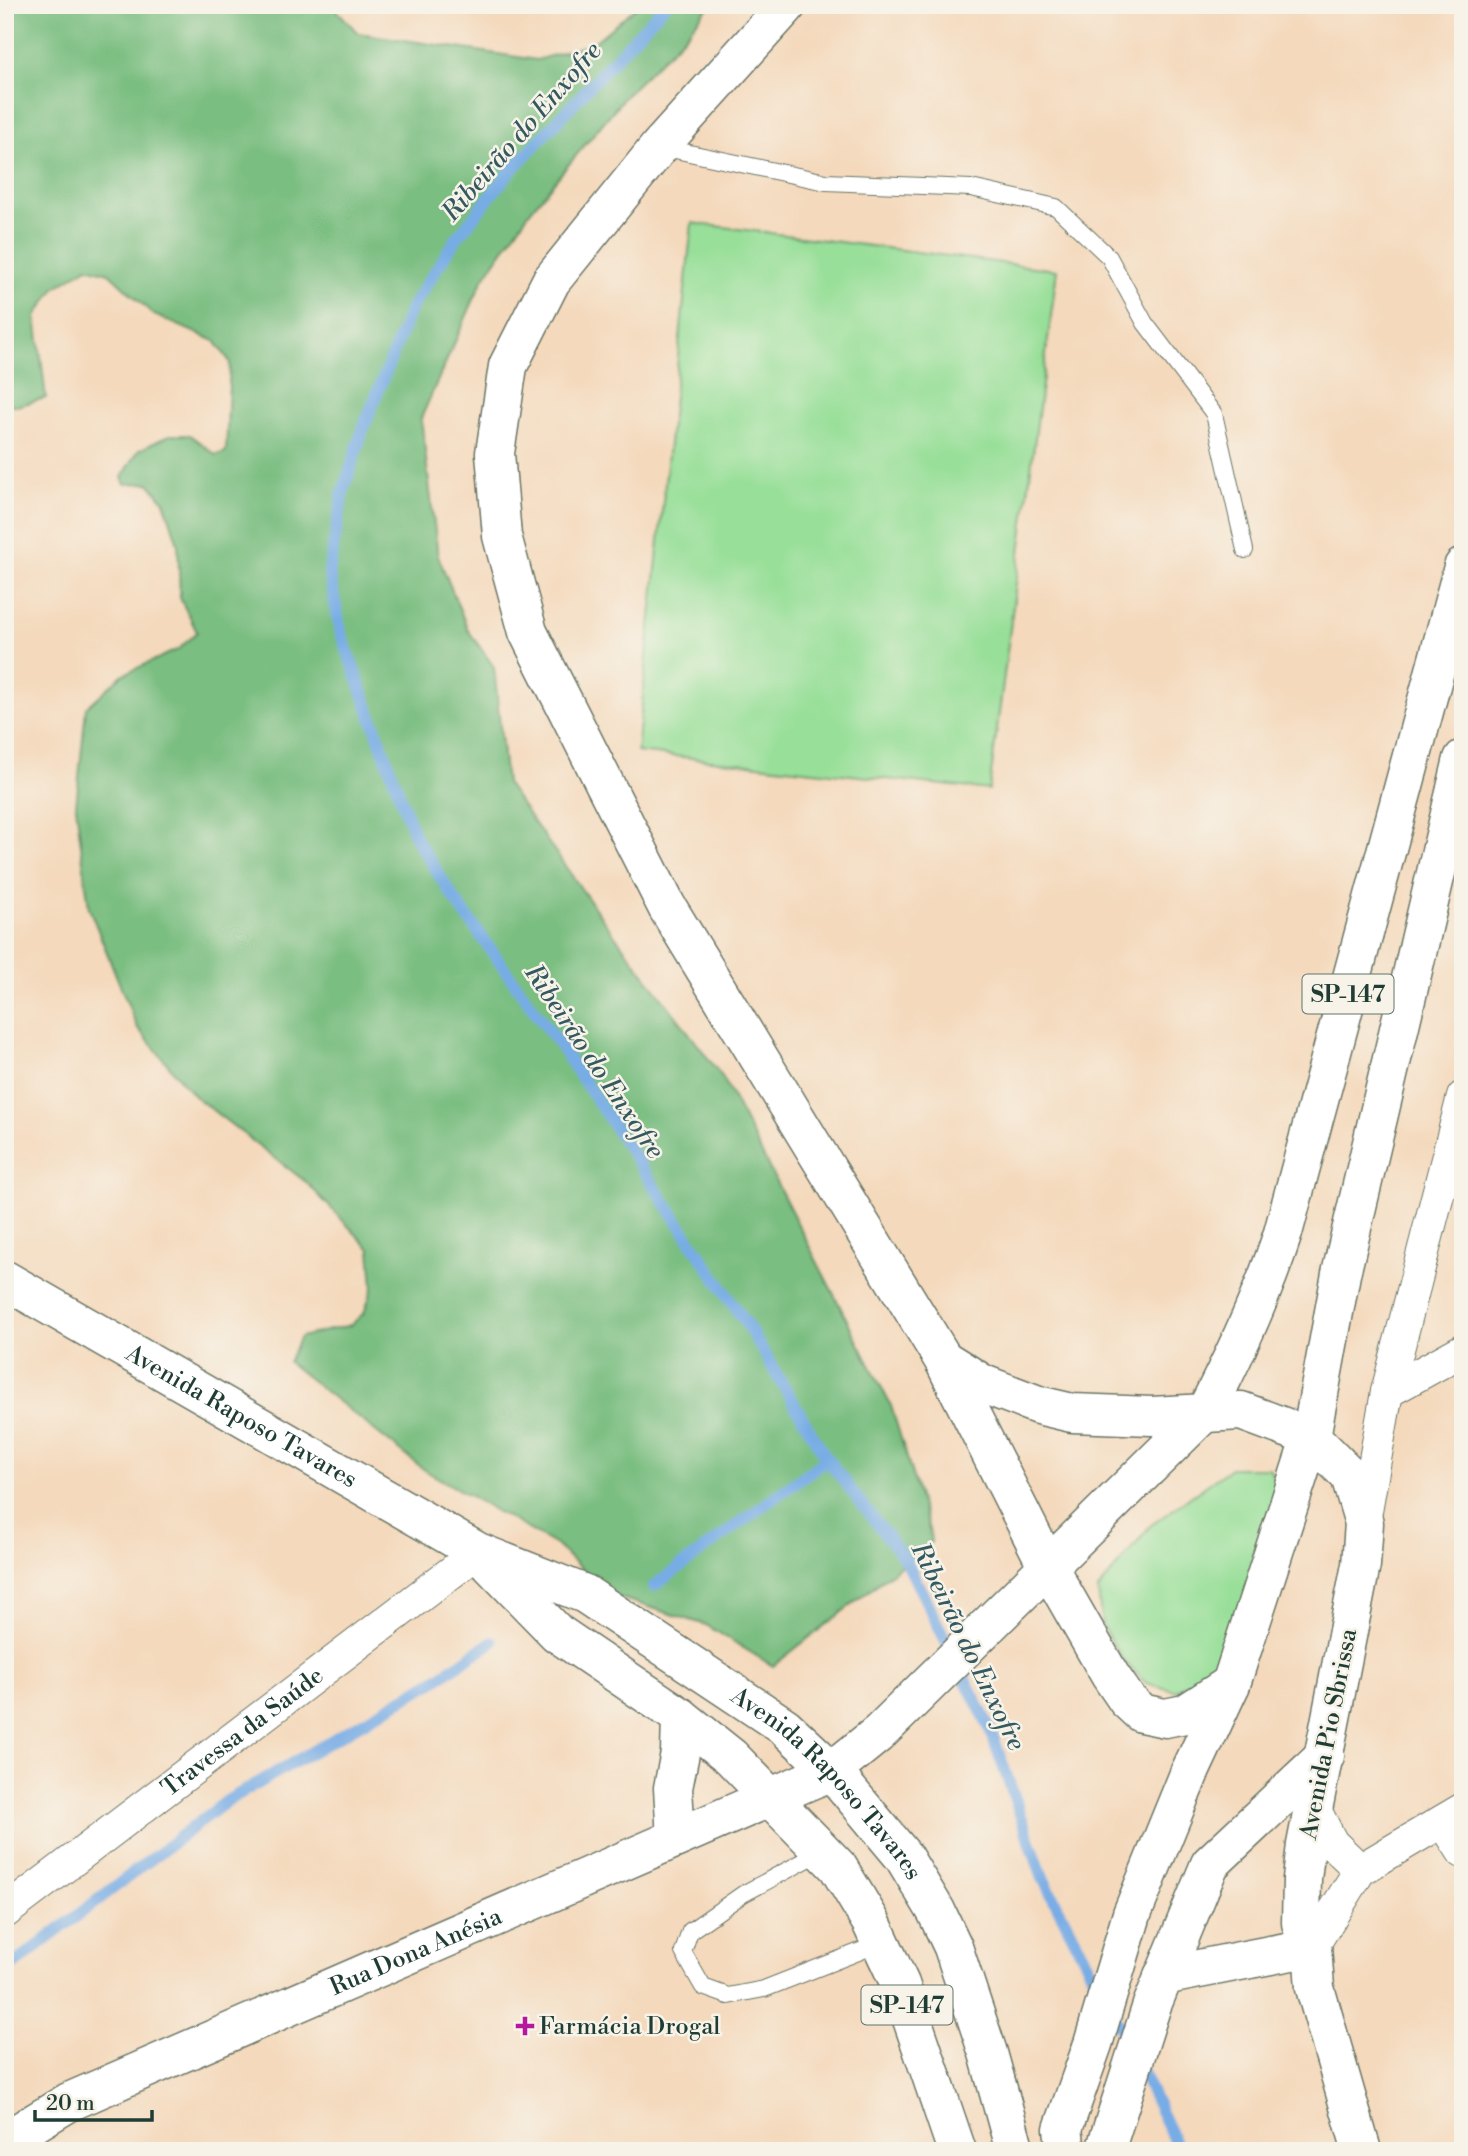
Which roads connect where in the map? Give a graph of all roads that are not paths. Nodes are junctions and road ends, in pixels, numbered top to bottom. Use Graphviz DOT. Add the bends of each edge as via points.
graph roads {
  1 [pos="787,5"];
  2 [pos="659,147"];
  3 [pos="1245,550"];
  4 [pos="1463,567"];
  5 [pos="1463,760"];
  6 [pos="1463,1097"];
  7 [pos="5,1280"];
  8 [pos="1463,1350"];
  9 [pos="943,1359"];
  10 [pos="1387,1392"];
  11 [pos="1206,1411"];
  12 [pos="1311,1437"];
  13 [pos="1364,1523"];
  14 [pos="478,1552"];
  15 [pos="1047,1566"];
  16 [pos="1231,1684"];
  17 [pos="681,1717"];
  18 [pos="1325,1756"];
  19 [pos="832,1771"];
  20 [pos="771,1797"];
  21 [pos="1314,1808"];
  22 [pos="1453,1815"];
  23 [pos="676,1838"];
  24 [pos="823,1851"];
  25 [pos="1463,1852"];
  26 [pos="1360,1870"];
  27 [pos="5,1912"];
  28 [pos="881,1943"];
  29 [pos="1312,1947"];
  30 [pos="1158,1990"];
  31 [pos="5,2141"];
  32 [pos="957,2151"];
  33 [pos="1014,2151"];
  34 [pos="1066,2151"];
  35 [pos="1105,2151"];
  36 [pos="1362,2151"];
  1 -- 2 [label="main road"];
  2 -- 3 [label="lane" via="825,182 971,188 1056,207 1109,257 1145,323 1214,414"];
  2 -- 9 [label="main road" via="551,281 508,366 495,453 502,536 528,632 667,907"];
  4 -- 11 [label="main road, SP-147" via="1283,1233 1269,1278"];
  5 -- 12 [label="main road, SP-147" via="1341,1275"];
  6 -- 10 [label="street"];
  7 -- 14 [label="main road, Avenida Raposo Tavares"];
  8 -- 10 [label="street"];
  9 -- 11 [label="main road, Avenida Pio Sbrissa" via="983,1384 1072,1413 1152,1416"];
  9 -- 15 [label="main road"];
  10 -- 13 [label="street"];
  11 -- 12 [label="main road, Avenida Pio Sbrissa" via="1241,1411"];
  11 -- 15 [label="main road, SP-147"];
  12 -- 13 [label="main road, Avenida Pio Sbrissa" via="1350,1476"];
  12 -- 16 [label="main road"];
  13 -- 18 [label="main road, Avenida Pio Sbrissa" via="1361,1565"];
  14 -- 17 [label="main road, Avenida Raposo Tavares" via="557,1633"];
  14 -- 19 [label="main road, Avenida Raposo Tavares" via="585,1594 785,1727"];
  14 -- 27 [label="street, Travessa da Saúde"];
  15 -- 16 [label="main road" via="1110,1675 1141,1713 1165,1718 1185,1714"];
  15 -- 19 [label="main road, SP-147" via="915,1699"];
  16 -- 34 [label="main road" via="1132,1914 1063,2129"];
  17 -- 20 [label="main road, Avenida Raposo Tavares"];
  17 -- 23 [label="main road" via="673,1788"];
  18 -- 21 [label="main road, Avenida Pio Sbrissa"];
  18 -- 30 [label="main road" via="1210,1864"];
  19 -- 20 [label="main road, Rua Dona Anésia / SP-147"];
  19 -- 33 [label="main road, Avenida Raposo Tavares" via="903,1856 936,1911 977,2019"];
  20 -- 23 [label="main road, Rua Dona Anésia"];
  20 -- 24 [label="main road, Avenida Raposo Tavares / SP-147"];
  21 -- 26 [label="street" via="1332,1843"];
  21 -- 29 [label="main road, Avenida Pio Sbrissa" via="1301,1890 1301,1923"];
  22 -- 25 [label="street"];
  22 -- 26 [label="street"];
  23 -- 31 [label="main road, Rua Dona Anésia" via="69,2102"];
  24 -- 28 [label="main road, Avenida Raposo Tavares / SP-147" via="838,1867"];
  24 -- 28 [label="lane" via="743,1894 690,1931 684,1952 703,1987 728,1996 764,1989"];
  26 -- 29 [label="street"];
  28 -- 32 [label="main road, Avenida Raposo Tavares / SP-147" via="900,1984"];
  29 -- 30 [label="main road"];
  29 -- 36 [label="main road, Avenida Pio Sbrissa" via="1315,1988"];
  30 -- 35 [label="main road"];
}
